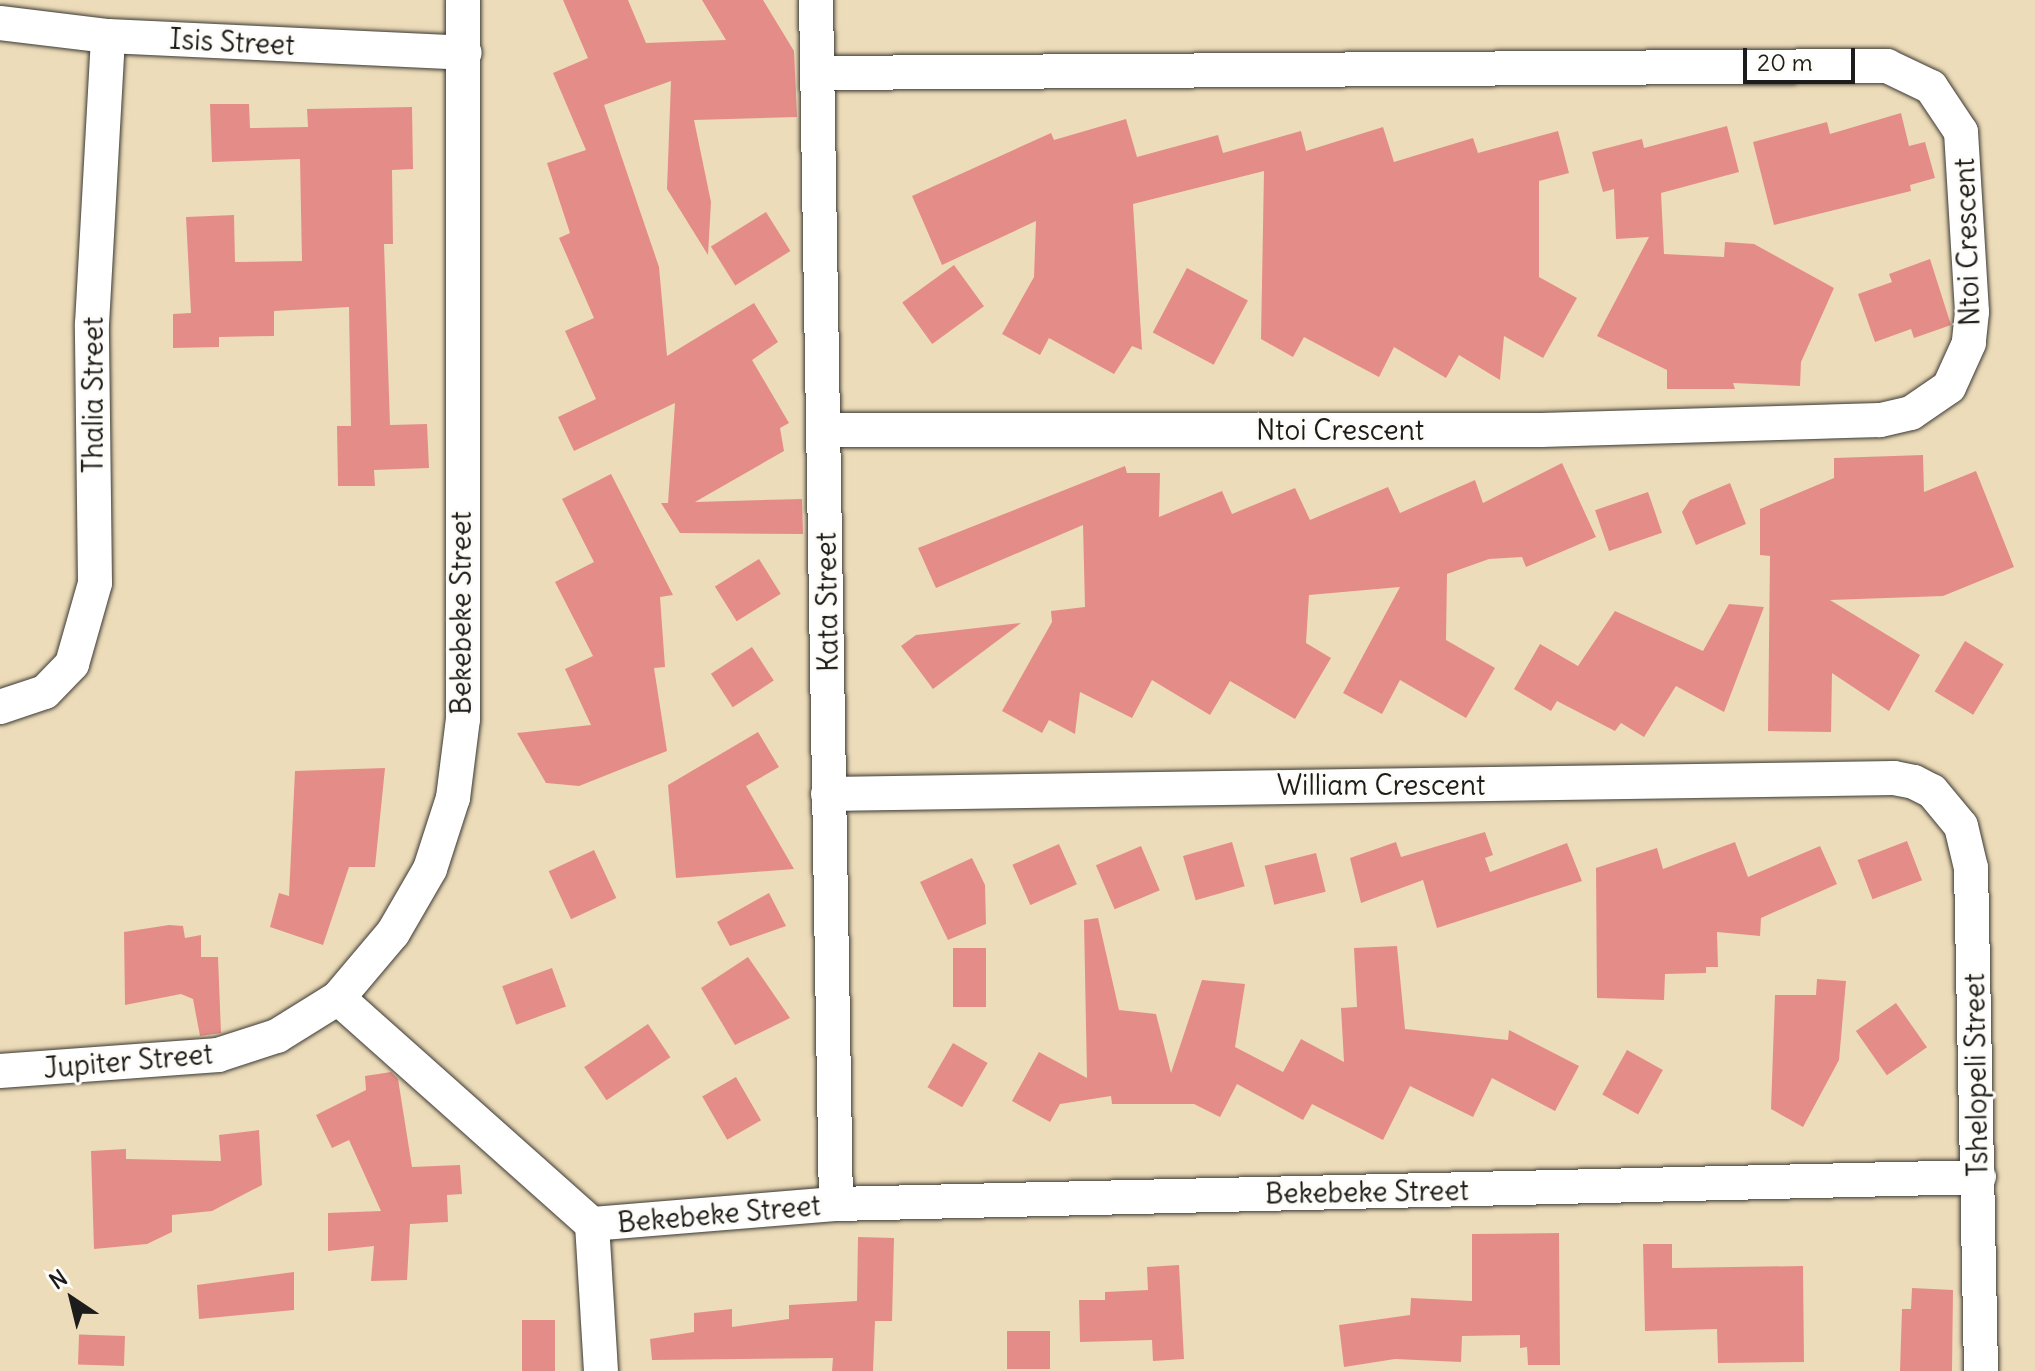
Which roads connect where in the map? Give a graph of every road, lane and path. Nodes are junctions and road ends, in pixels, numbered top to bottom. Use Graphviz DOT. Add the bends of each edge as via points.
graph roads {
  1 [pos="463,0"];
  2 [pos="816,0"];
  3 [pos="0,23"];
  4 [pos="108,36"];
  5 [pos="465,53"];
  6 [pos="818,73"];
  7 [pos="825,430"];
  8 [pos="0,707"];
  9 [pos="1932,791"];
  10 [pos="828,794"];
  11 [pos="338,998"];
  12 [pos="0,1071"];
  13 [pos="1979,1177"];
  14 [pos="836,1204"];
  15 [pos="592,1224"];
  16 [pos="601,1371"];
  17 [pos="1981,1371"];
  1 -- 5 [label="street, Bekebeke Street"];
  2 -- 6 [label="street, Kata Street"];
  3 -- 4 [label="street, Isis Street"];
  4 -- 5 [label="street, Isis Street"];
  4 -- 8 [label="street, Thalia Street" via="92,324 95,583 72,664 45,692"];
  5 -- 11 [label="street, Bekebeke Street" via="463,719 455,785 430,869 393,933"];
  6 -- 7 [label="street, Kata Street"];
  6 -- 7 [label="street, Ntoi Crescent" via="1887,66 1931,87 1961,132 1972,312 1969,343 1949,387 1911,413 1880,420 1541,430"];
  7 -- 10 [label="street, Kata Street"];
  9 -- 10 [label="street, William Crescent" via="1894,778"];
  9 -- 13 [label="street, Tshelopeli Street" via="1961,826 1971,868"];
  10 -- 14 [label="street, Kata Street"];
  11 -- 12 [label="street, Jupiter Street" via="277,1036 218,1055"];
  11 -- 15 [label="street, Bekebeke Street"];
  13 -- 14 [label="street, Bekebeke Street"];
  13 -- 17 [label="street, Tshelopeli Street"];
  14 -- 15 [label="street, Bekebeke Street"];
  15 -- 16 [label="street"];
}
